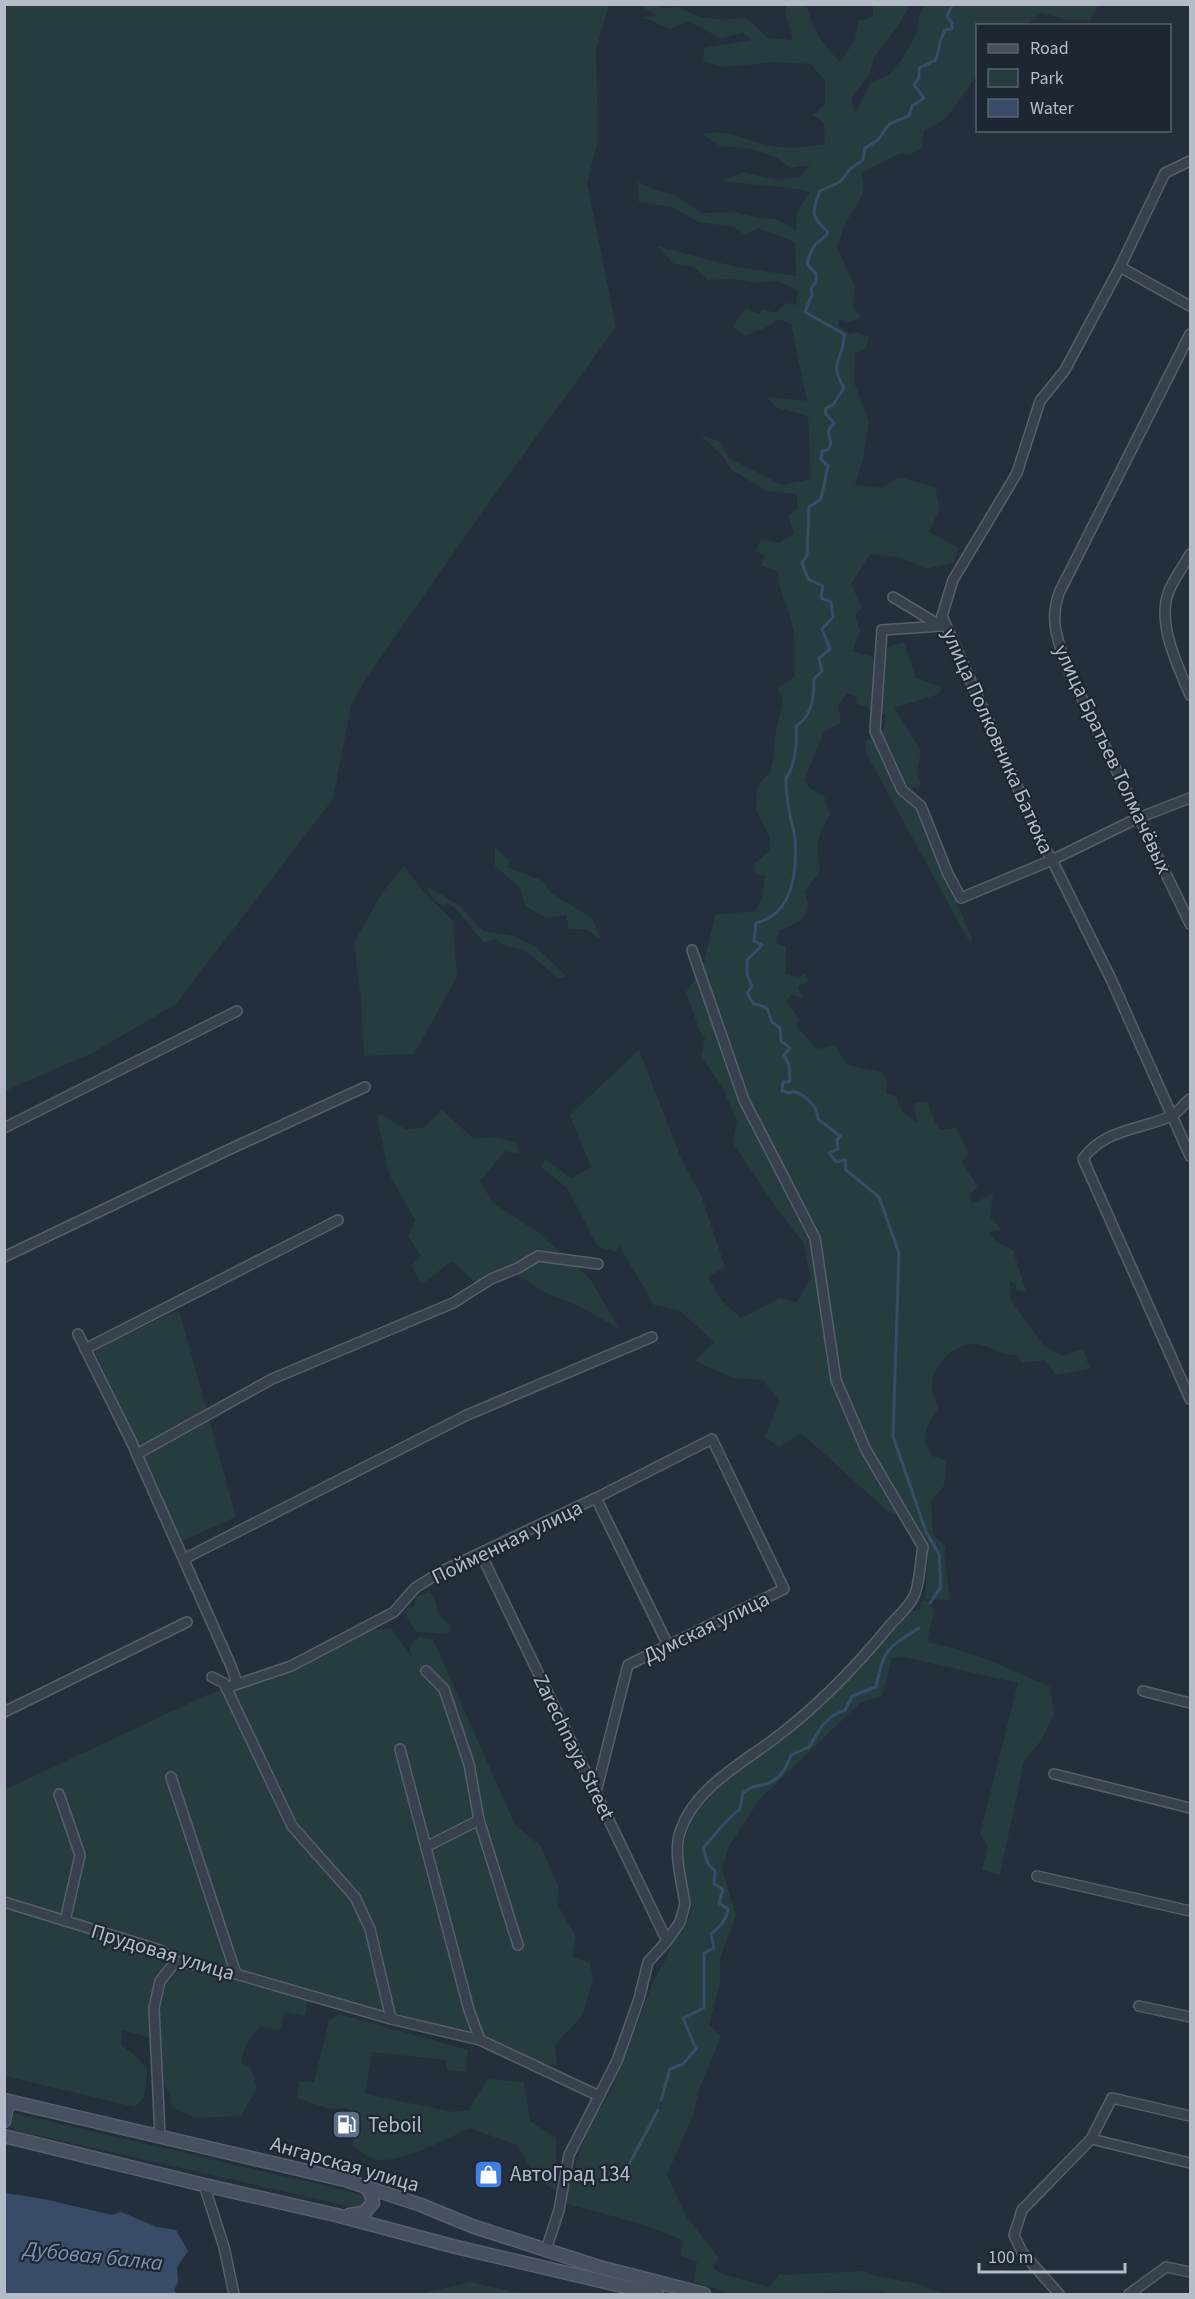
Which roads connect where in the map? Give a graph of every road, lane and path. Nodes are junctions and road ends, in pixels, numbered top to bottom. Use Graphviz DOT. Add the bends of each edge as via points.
graph roads {
  1 [pos="1191,161"];
  2 [pos="1120,267"];
  3 [pos="1191,306"];
  4 [pos="1191,334"];
  5 [pos="1191,554"];
  6 [pos="893,597"];
  7 [pos="942,621"];
  8 [pos="1191,696"];
  9 [pos="1191,798"];
  10 [pos="1138,818"];
  11 [pos="1052,860"];
  12 [pos="1191,924"];
  13 [pos="692,950"];
  14 [pos="237,1011"];
  15 [pos="365,1088"];
  16 [pos="1191,1099"];
  17 [pos="1173,1116"];
  18 [pos="4,1128"];
  19 [pos="1191,1156"];
  20 [pos="338,1220"];
  21 [pos="8,1256"];
  22 [pos="598,1264"];
  23 [pos="78,1334"];
  24 [pos="652,1337"];
  25 [pos="85,1349"];
  26 [pos="1191,1399"];
  27 [pos="712,1438"];
  28 [pos="137,1454"];
  29 [pos="596,1498"];
  30 [pos="481,1554"];
  31 [pos="184,1559"];
  32 [pos="187,1622"];
  33 [pos="668,1645"];
  34 [pos="426,1671"];
  35 [pos="212,1677"];
  36 [pos="237,1683"];
  37 [pos="226,1688"];
  38 [pos="1143,1691"];
  39 [pos="1191,1703"];
  40 [pos="4,1712"];
  41 [pos="400,1749"];
  42 [pos="1054,1774"];
  43 [pos="171,1777"];
  44 [pos="596,1792"];
  45 [pos="59,1794"];
  46 [pos="1191,1808"];
  47 [pos="478,1820"];
  48 [pos="426,1847"];
  49 [pos="1037,1876"];
  50 [pos="4,1902"];
  51 [pos="1191,1911"];
  52 [pos="65,1922"];
  53 [pos="667,1941"];
  54 [pos="518,1945"];
  55 [pos="176,1960"];
  56 [pos="236,1974"];
  57 [pos="1139,2006"];
  58 [pos="1191,2017"];
  59 [pos="391,2019"];
  60 [pos="480,2040"];
  61 [pos="599,2096"];
  62 [pos="6,2100"];
  63 [pos="1191,2116"];
  64 [pos="4,2121"];
  65 [pos="4,2136"];
  66 [pos="160,2136"];
  67 [pos="1091,2139"];
  68 [pos="1191,2163"];
  69 [pos="204,2185"];
  70 [pos="363,2185"];
  71 [pos="336,2214"];
  72 [pos="546,2250"];
  73 [pos="1191,2272"];
  74 [pos="234,2295"];
  75 [pos="657,2295"];
  76 [pos="704,2295"];
  77 [pos="1059,2295"];
  78 [pos="1129,2295"];
  1 -- 2 [label="street, улица Полковника Батюка" via="1166,173"];
  2 -- 3 [label="street"];
  2 -- 7 [label="street, улица Полковника Батюка" via="1065,370 1040,402 1017,473 954,580"];
  4 -- 10 [label="street, улица Братьев Толмачёвых" via="1053,607 1057,639 1066,665"];
  5 -- 8 [label="street" via="1169,591 1166,607 1170,648"];
  6 -- 7 [label="street"];
  7 -- 11 [label="street, улица Полковника Батюка"];
  7 -- 11 [label="street" via="882,630 875,731 902,790 921,806 961,898"];
  9 -- 10 [label="street"];
  10 -- 11 [label="street"];
  10 -- 12 [label="street, улица Братьев Толмачёвых"];
  11 -- 17 [label="street, улица Полковника Батюка"];
  13 -- 53 [label="street" via="744,1100 814,1238 836,1380 866,1450 923,1546 914,1597 868,1650 798,1722 700,1798 680,1831 677,1844 685,1904 680,1922"];
  14 -- 18 [label="street"];
  15 -- 21 [label="street"];
  16 -- 17 [label="street"];
  17 -- 19 [label="street, улица Полковника Батюка"];
  17 -- 26 [label="street" via="1109,1137 1092,1146 1083,1159"];
  20 -- 25 [label="street"];
  22 -- 28 [label="street" via="538,1256 453,1303 272,1379"];
  23 -- 25 [label="street"];
  24 -- 31 [label="street" via="467,1414"];
  25 -- 28 [label="street"];
  27 -- 29 [label="street, Пойменная улица"];
  27 -- 33 [label="street, Думская улица" via="784,1590"];
  28 -- 31 [label="street"];
  29 -- 30 [label="street, Пойменная улица"];
  29 -- 33 [label="street"];
  30 -- 36 [label="street, Пойменная улица" via="415,1588 394,1612 291,1666"];
  30 -- 44 [label="street, Zarechnaya Street"];
  31 -- 36 [label="street"];
  32 -- 40 [label="street"];
  33 -- 44 [label="street, Думская улица" via="628,1665"];
  34 -- 47 [label="street" via="444,1689 470,1764"];
  35 -- 37 [label="street"];
  36 -- 37 [label="street, Пойменная улица"];
  37 -- 59 [label="street" via="292,1826 355,1897 370,1929"];
  38 -- 39 [label="street"];
  41 -- 48 [label="street"];
  42 -- 46 [label="street"];
  43 -- 56 [label="street"];
  44 -- 53 [label="street, Zarechnaya Street"];
  45 -- 52 [label="street" via="80,1855"];
  47 -- 48 [label="street"];
  47 -- 54 [label="street"];
  48 -- 60 [label="street"];
  49 -- 51 [label="street"];
  50 -- 52 [label="street, Прудовая улица"];
  52 -- 55 [label="street, Прудовая улица" via="160,1950"];
  53 -- 61 [label="street" via="648,1962 617,2061"];
  55 -- 56 [label="street, Прудовая улица"];
  55 -- 66 [label="street" via="160,1981 154,2008"];
  56 -- 59 [label="street, Прудовая улица"];
  57 -- 58 [label="street"];
  59 -- 60 [label="street, Прудовая улица"];
  60 -- 61 [label="street, Прудовая улица"];
  61 -- 72 [label="street" via="569,2155 559,2210"];
  62 -- 64 [label="main road"];
  62 -- 66 [label="main road, Ангарская улица"];
  63 -- 67 [label="street" via="1112,2098"];
  65 -- 69 [label="main road"];
  66 -- 70 [label="main road, Ангарская улица"];
  67 -- 68 [label="street"];
  67 -- 77 [label="street" via="1023,2210 1014,2235 1022,2252"];
  69 -- 71 [label="main road"];
  69 -- 74 [label="street"];
  70 -- 71 [label="main road" via="373,2199 370,2207 359,2215"];
  70 -- 72 [label="main road, Ангарская улица"];
  71 -- 75 [label="main road"];
  72 -- 76 [label="main road, Ангарская улица"];
  73 -- 78 [label="street" via="1166,2267"];
}
